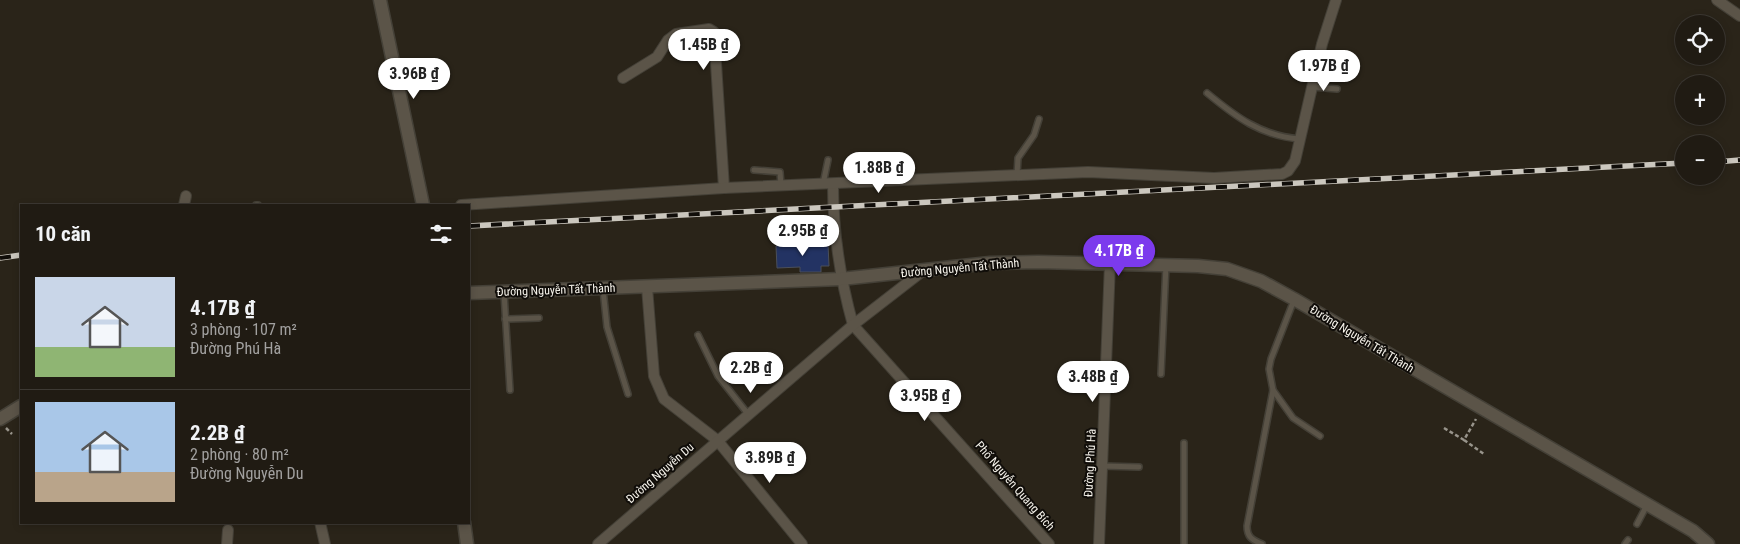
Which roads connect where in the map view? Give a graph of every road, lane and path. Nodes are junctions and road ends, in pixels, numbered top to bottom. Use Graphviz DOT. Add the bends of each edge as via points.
graph roads {
  1 [pos="380,0"];
  2 [pos="1336,0"];
  3 [pos="1717,0"];
  4 [pos="1740,16"];
  5 [pos="623,78"];
  6 [pos="1312,87"];
  7 [pos="1337,89"];
  8 [pos="1207,93"];
  9 [pos="1039,119"];
  10 [pos="1300,139"];
  11 [pos="828,160"];
  12 [pos="754,170"];
  13 [pos="1017,175"];
  14 [pos="828,184"];
  15 [pos="781,186"];
  16 [pos="724,188"];
  17 [pos="423,204"];
  18 [pos="470,204"];
  19 [pos="1110,263"];
  20 [pos="1166,265"];
  21 [pos="925,270"];
  22 [pos="841,279"];
  23 [pos="647,287"];
  24 [pos="603,289"];
  25 [pos="504,292"];
  26 [pos="470,293"];
  27 [pos="1294,299"];
  28 [pos="539,318"];
  29 [pos="506,319"];
  30 [pos="852,324"];
  31 [pos="698,335"];
  32 [pos="1161,374"];
  33 [pos="510,390"];
  34 [pos="1272,390"];
  35 [pos="628,394"];
  36 [pos="20,407"];
  37 [pos="1481,409"];
  38 [pos="748,414"];
  39 [pos="0,419"];
  40 [pos="1444,428"];
  41 [pos="1320,436"];
  42 [pos="718,440"];
  43 [pos="1464,440"];
  44 [pos="1184,443"];
  45 [pos="1484,454"];
  46 [pos="1102,466"];
  47 [pos="1139,467"];
  48 [pos="1647,504"];
  49 [pos="320,524"];
  50 [pos="464,524"];
  51 [pos="1637,524"];
  52 [pos="228,530"];
  53 [pos="227,544"];
  54 [pos="325,544"];
  55 [pos="467,544"];
  56 [pos="598,544"];
  57 [pos="802,544"];
  58 [pos="1049,544"];
  59 [pos="1099,544"];
  60 [pos="1184,544"];
  61 [pos="1262,544"];
  62 [pos="1708,544"];
  1 -- 17 [label="street"];
  2 -- 6 [label="street"];
  3 -- 4 [label="street"];
  5 -- 16 [label="street" via="657,57 676,34 709,29 714,32"];
  6 -- 7 [label="lane"];
  6 -- 10 [label="street"];
  8 -- 10 [label="lane" via="1252,126 1279,138"];
  9 -- 13 [label="lane" via="1034,135 1018,158"];
  10 -- 13 [label="street" via="1293,166 1274,176 1214,178 1093,172"];
  11 -- 14 [label="lane"];
  12 -- 15 [label="lane" via="780,172"];
  13 -- 14 [label="street"];
  14 -- 15 [label="street"];
  14 -- 22 [label="street, Phố Nguyễn Quang Bích"];
  15 -- 16 [label="street"];
  16 -- 18 [label="street"];
  19 -- 20 [label="street, Đường Nguyễn Tất Thành"];
  19 -- 21 [label="street, Đường Nguyễn Tất Thành" via="990,263"];
  19 -- 46 [label="street, Đường Phú Hà"];
  20 -- 27 [label="street, Đường Nguyễn Tất Thành" via="1227,269 1261,281"];
  20 -- 32 [label="lane"];
  21 -- 22 [label="street, Đường Nguyễn Tất Thành"];
  21 -- 30 [label="street, Đường Nguyễn Du"];
  22 -- 23 [label="street, Đường Nguyễn Tất Thành"];
  22 -- 30 [label="street, Phố Nguyễn Quang Bích"];
  23 -- 24 [label="street, Đường Nguyễn Tất Thành"];
  23 -- 42 [label="street" via="654,376 658,388 664,398"];
  24 -- 25 [label="street, Đường Nguyễn Tất Thành"];
  24 -- 35 [label="lane" via="607,327"];
  25 -- 26 [label="street, Đường Nguyễn Tất Thành"];
  25 -- 29 [label="lane"];
  27 -- 34 [label="lane" via="1271,359"];
  27 -- 37 [label="street, Đường Nguyễn Tất Thành"];
  28 -- 29 [label="lane"];
  29 -- 33 [label="lane"];
  30 -- 38 [label="street, Đường Nguyễn Du"];
  30 -- 58 [label="street, Phố Nguyễn Quang Bích"];
  31 -- 38 [label="lane" via="718,376"];
  34 -- 41 [label="lane" via="1293,418"];
  34 -- 61 [label="lane" via="1247,526 1252,540"];
  36 -- 39 [label="street"];
  37 -- 43 [label="path"];
  37 -- 48 [label="street, Đường Nguyễn Tất Thành"];
  38 -- 42 [label="street, Đường Nguyễn Du"];
  40 -- 43 [label="path"];
  42 -- 56 [label="street, Đường Nguyễn Du"];
  42 -- 57 [label="street"];
  43 -- 45 [label="path"];
  44 -- 60 [label="lane"];
  46 -- 47 [label="lane"];
  46 -- 59 [label="street, Đường Phú Hà"];
  48 -- 51 [label="lane"];
  48 -- 62 [label="street, Đường Nguyễn Tất Thành" via="1693,531"];
  49 -- 54 [label="street"];
  50 -- 55 [label="street"];
  52 -- 53 [label="street"];
}
